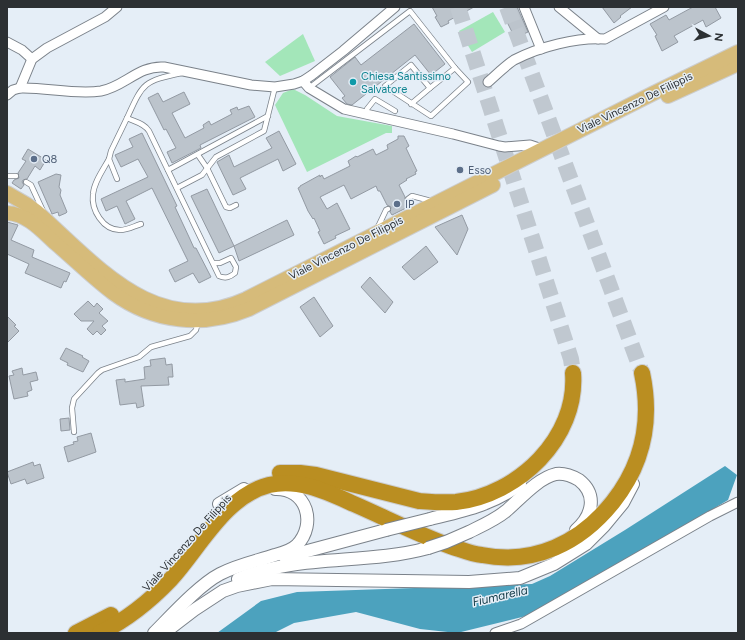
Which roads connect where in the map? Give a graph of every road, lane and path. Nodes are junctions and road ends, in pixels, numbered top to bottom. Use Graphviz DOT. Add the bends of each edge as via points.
graph roads {
  1 [pos="117,7"];
  2 [pos="396,7"];
  3 [pos="524,7"];
  4 [pos="559,7"];
  5 [pos="664,7"];
  6 [pos="598,39"];
  7 [pos="7,42"];
  8 [pos="738,44"];
  9 [pos="541,49"];
  10 [pos="738,52"];
  11 [pos="32,59"];
  12 [pos="738,64"];
  13 [pos="455,68"];
  14 [pos="187,72"];
  15 [pos="302,81"];
  16 [pos="488,82"];
  17 [pos="275,87"];
  18 [pos="20,88"];
  19 [pos="310,88"];
  20 [pos="430,88"];
  21 [pos="7,95"];
  22 [pos="654,98"];
  23 [pos="411,104"];
  24 [pos="395,111"];
  25 [pos="366,115"];
  26 [pos="268,116"];
  27 [pos="127,118"];
  28 [pos="542,149"];
  29 [pos="198,155"];
  30 [pos="109,159"];
  31 [pos="207,168"];
  32 [pos="168,170"];
  33 [pos="7,176"];
  34 [pos="16,176"];
  35 [pos="117,179"];
  36 [pos="26,182"];
  37 [pos="177,188"];
  38 [pos="7,193"];
  39 [pos="408,199"];
  40 [pos="437,202"];
  41 [pos="236,205"];
  42 [pos="388,208"];
  43 [pos="7,213"];
  44 [pos="49,223"];
  45 [pos="141,224"];
  46 [pos="374,234"];
  47 [pos="213,263"];
  48 [pos="198,320"];
  49 [pos="642,372"];
  50 [pos="574,378"];
  51 [pos="647,403"];
  52 [pos="74,432"];
  53 [pos="738,502"];
  54 [pos="223,508"];
  55 [pos="192,596"];
  56 [pos="76,633"];
  57 [pos="100,633"];
  58 [pos="154,633"];
  59 [pos="164,633"];
  60 [pos="495,633"];
  1 -- 11 [label="street" via="105,18 47,48"];
  2 -- 15 [label="street"];
  3 -- 9 [label="street"];
  4 -- 6 [label="street"];
  5 -- 6 [label="street" via="605,40"];
  6 -- 9 [label="street" via="561,43"];
  7 -- 11 [label="street"];
  8 -- 22 [label="main road" via="712,57"];
  9 -- 16 [label="street" via="514,60"];
  10 -- 22 [label="main road, Viale Vincenzo De Filippis"];
  11 -- 18 [label="street"];
  12 -- 22 [label="main road, Viale Vincenzo De Filippis"];
  13 -- 19 [label="lane" via="410,11"];
  13 -- 20 [label="lane"];
  13 -- 23 [label="lane" via="468,82 431,116"];
  14 -- 17 [label="street" via="251,85"];
  14 -- 18 [label="street" via="151,67 100,91"];
  14 -- 27 [label="lane" via="157,78 148,83"];
  15 -- 17 [label="street"];
  15 -- 19 [label="street"];
  17 -- 26 [label="lane"];
  18 -- 21 [label="street"];
  19 -- 25 [label="street" via="344,110"];
  20 -- 23 [label="lane"];
  20 -- 23 [label="lane" via="411,65 385,86"];
  22 -- 28 [label="main road, Viale Vincenzo De Filippis"];
  22 -- 48 [label="main road, Viale Vincenzo De Filippis" via="263,302 235,314"];
  24 -- 25 [label="lane" via="375,99 367,109"];
  25 -- 28 [label="street" via="499,146 530,145"];
  26 -- 29 [label="lane"];
  26 -- 31 [label="lane" via="264,131 216,157"];
  27 -- 30 [label="lane"];
  27 -- 32 [label="lane" via="146,127"];
  28 -- 40 [label="main road, Viale Vincenzo De Filippis"];
  29 -- 31 [label="lane"];
  29 -- 32 [label="lane"];
  30 -- 35 [label="lane"];
  30 -- 45 [label="lane" via="95,186 94,208 108,227 114,230 128,229"];
  31 -- 37 [label="lane" via="202,175"];
  31 -- 41 [label="lane" via="226,207"];
  32 -- 37 [label="lane"];
  33 -- 34 [label="lane"];
  36 -- 44 [label="lane" via="31,185"];
  37 -- 47 [label="lane"];
  38 -- 44 [label="main road, Viale Vincenzo De Filippis" via="26,204"];
  39 -- 40 [label="lane" via="412,196"];
  40 -- 46 [label="main road, Viale Vincenzo De Filippis"];
  42 -- 46 [label="lane"];
  43 -- 48 [label="main road, Viale Vincenzo De Filippis" via="18,214 33,223 124,300 157,314 177,319"];
  44 -- 46 [label="main road, Viale Vincenzo De Filippis" via="125,289 157,304 189,311 211,310 237,303"];
  47 -- 47 [label="lane" via="219,276 223,278 236,273 231,258"];
  48 -- 52 [label="lane" via="196,330 190,336 151,347 138,358 98,373 74,399"];
  49 -- 51 [label="highway, Viale Vincenzo De Filippis"];
  50 -- 54 [label="highway, Viale Vincenzo De Filippis" via="567,418 554,442 519,478 484,495 457,502 419,501 327,478 291,473 257,478 240,487"];
  50 -- 55 [label="main road, bridge" via="572,408 565,432 530,476 506,495 467,510 247,569"];
  51 -- 54 [label="highway, Viale Vincenzo De Filippis" via="641,450 623,487 604,512 581,534 541,553 504,557 482,556 433,540 319,490 294,483 279,483 256,489"];
  51 -- 59 [label="main road" via="647,448 623,503 586,544 554,564 520,578 469,582 293,578 252,582 223,591"];
  53 -- 60 [label="street" via="521,624"];
  54 -- 55 [label="main road" via="270,489 283,489 301,500 306,510 307,523 301,540 293,549 220,574"];
  54 -- 56 [label="highway, Viale Vincenzo De Filippis" via="190,537 150,586 104,619"];
  54 -- 57 [label="highway, Viale Vincenzo De Filippis" via="215,523 171,578 132,612"];
  54 -- 59 [label="main road, bridge" via="239,492 262,481 300,478 324,485 401,520 461,544 504,551 548,544 572,533 588,516 591,502 589,492 582,483 562,474 549,476 493,519 469,532 446,542 428,548 398,555 288,565 259,571 230,582 206,595 181,614"];
  55 -- 58 [label="main road"];
}
